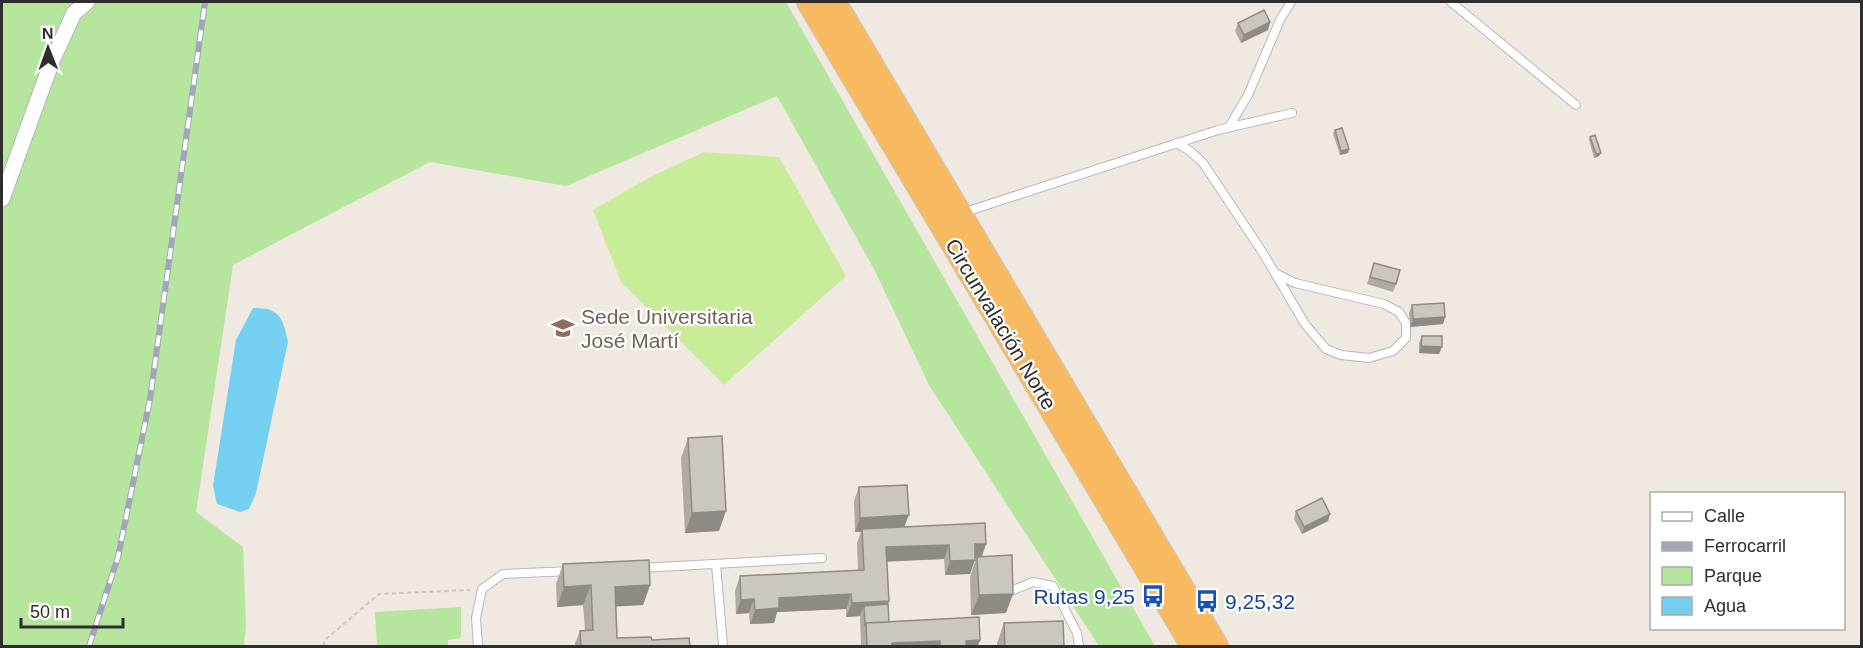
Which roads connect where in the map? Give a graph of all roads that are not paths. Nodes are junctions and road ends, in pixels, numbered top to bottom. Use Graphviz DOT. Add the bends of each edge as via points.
graph roads {
  1 [pos="87,2"];
  2 [pos="809,2"];
  3 [pos="834,2"];
  4 [pos="1291,2"];
  5 [pos="1451,2"];
  6 [pos="1576,105"];
  7 [pos="1292,113"];
  8 [pos="1229,127"];
  9 [pos="1177,143"];
  10 [pos="2,199"];
  11 [pos="960,214"];
  12 [pos="1275,273"];
  13 [pos="822,558"];
  14 [pos="716,564"];
  15 [pos="633,568"];
  16 [pos="574,571"];
  17 [pos="1011,591"];
  18 [pos="478,646"];
  19 [pos="723,646"];
  20 [pos="1079,646"];
  21 [pos="1192,646"];
  22 [pos="1216,646"];
  1 -- 10 [label="street" via="74,13 52,61"];
  2 -- 21 [label="highway, Circunvalación Norte"];
  3 -- 11 [label="highway, Circunvalación Norte"];
  4 -- 8 [label="lane"];
  5 -- 6 [label="lane"];
  7 -- 8 [label="lane"];
  8 -- 9 [label="lane"];
  9 -- 11 [label="lane"];
  9 -- 12 [label="lane" via="1203,163"];
  11 -- 22 [label="highway, Circunvalación Norte"];
  12 -- 12 [label="lane" via="1305,324 1326,349 1369,358 1393,351 1406,338 1406,323 1399,312 1384,304 1295,283"];
  13 -- 14 [label="lane"];
  14 -- 15 [label="lane"];
  14 -- 19 [label="lane"];
  16 -- 18 [label="lane" via="503,574 482,589 476,618"];
  17 -- 20 [label="lane" via="1033,582 1053,586 1077,633"];
}
